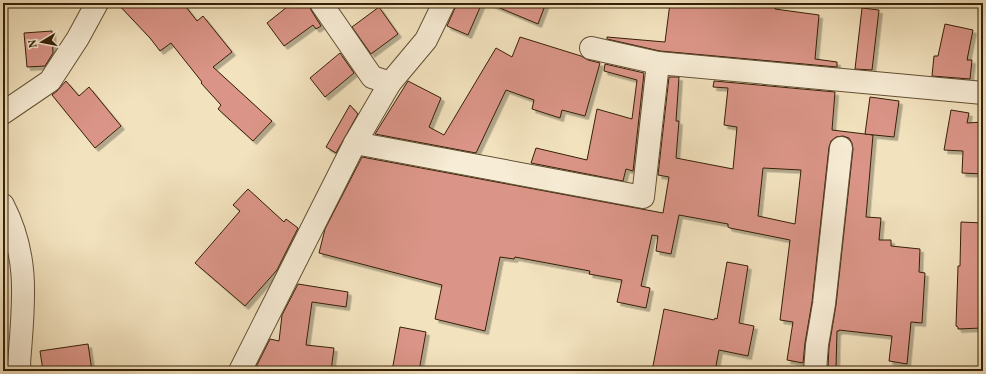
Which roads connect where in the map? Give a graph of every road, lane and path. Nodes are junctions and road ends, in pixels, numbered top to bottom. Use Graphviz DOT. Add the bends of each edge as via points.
graph roads {
  1 [pos="97,3"];
  2 [pos="321,3"];
  3 [pos="444,3"];
  4 [pos="591,48"];
  5 [pos="658,63"];
  6 [pos="390,83"];
  7 [pos="983,93"];
  8 [pos="3,113"];
  9 [pos="355,143"];
  10 [pos="841,148"];
  11 [pos="3,205"];
  12 [pos="20,371"];
  13 [pos="240,371"];
  14 [pos="815,371"];
  1 -- 8 [label="street" via="78,38 50,80"];
  2 -- 6 [label="street" via="372,77"];
  3 -- 6 [label="street" via="426,40"];
  4 -- 5 [label="street"];
  5 -- 7 [label="street"];
  5 -- 9 [label="street" via="643,197"];
  6 -- 9 [label="street"];
  9 -- 13 [label="street"];
  10 -- 14 [label="street"];
  11 -- 12 [label="street" via="15,234 22,262 24,292 18,364"];
}
